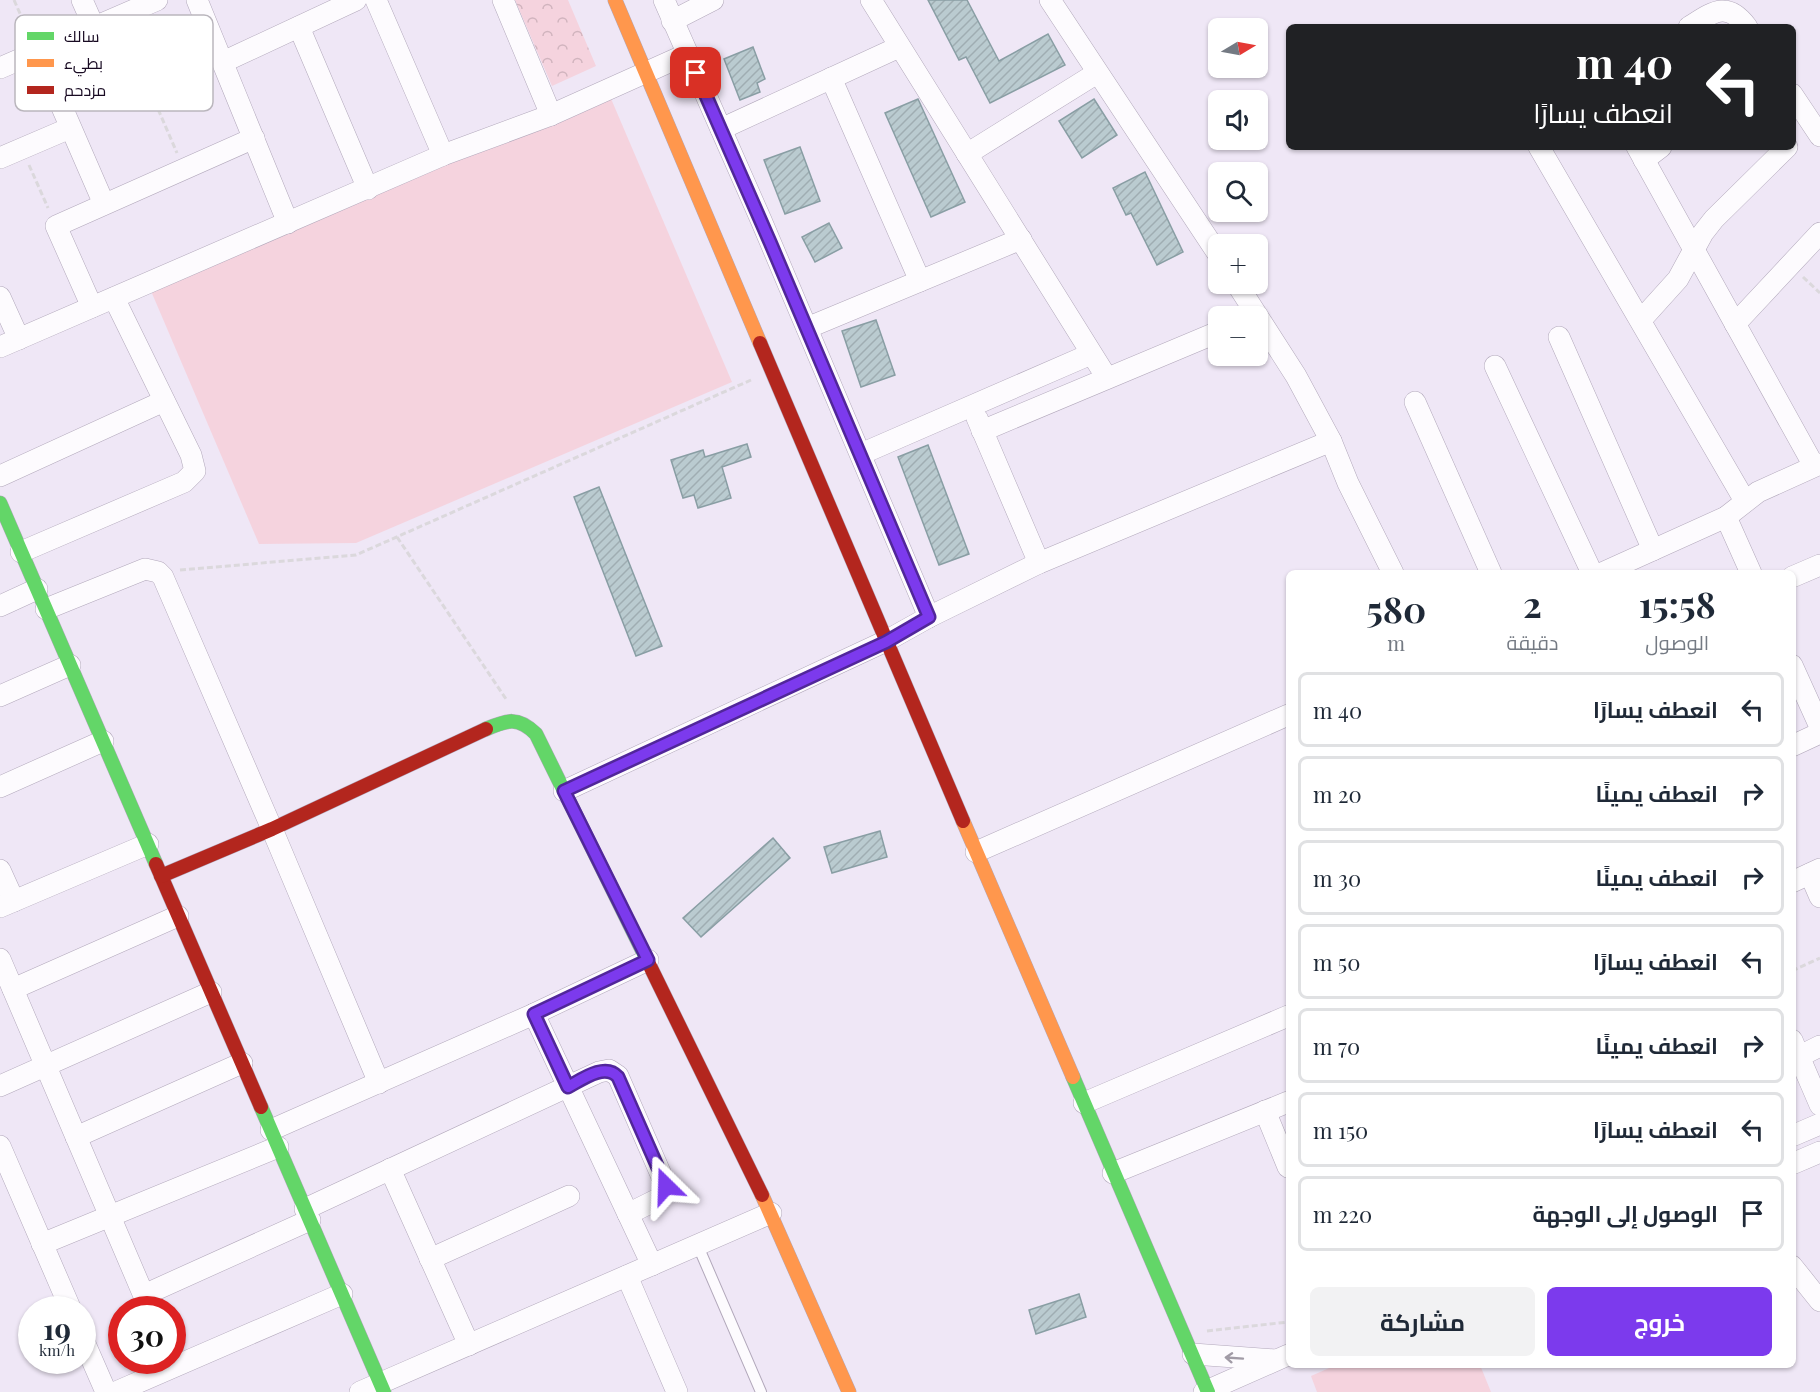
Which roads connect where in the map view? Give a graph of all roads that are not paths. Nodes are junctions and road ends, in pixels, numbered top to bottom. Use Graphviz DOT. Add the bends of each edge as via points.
graph roads {
  1 [pos="82,0"];
  2 [pos="157,0"];
  3 [pos="197,0"];
  4 [pos="356,0"];
  5 [pos="376,0"];
  6 [pos="503,0"];
  7 [pos="615,0"];
  8 [pos="664,0"];
  9 [pos="713,0"];
  10 [pos="871,0"];
  11 [pos="1050,0"];
  12 [pos="89,15"];
  13 [pos="123,15"];
  14 [pos="203,15"];
  15 [pos="672,21"];
  16 [pos="1694,24"];
  17 [pos="1744,24"];
  18 [pos="299,27"];
  19 [pos="213,38"];
  20 [pos="899,47"];
  21 [pos="687,54"];
  22 [pos="15,62"];
  23 [pos="223,62"];
  24 [pos="0,68"];
  25 [pos="645,73"];
  26 [pos="1097,73"];
  27 [pos="831,78"];
  28 [pos="1796,100"];
  29 [pos="63,111"];
  30 [pos="551,115"];
  31 [pos="70,128"];
  32 [pos="721,129"];
  33 [pos="1816,129"];
  34 [pos="254,138"];
  35 [pos="1796,139"];
  36 [pos="1541,150"];
  37 [pos="1784,150"];
  38 [pos="1640,153"];
  39 [pos="967,154"];
  40 [pos="443,155"];
  41 [pos="0,158"];
  42 [pos="368,189"];
  43 [pos="104,204"];
  44 [pos="288,223"];
  45 [pos="1820,233"];
  46 [pos="1021,239"];
  47 [pos="1208,239"];
  48 [pos="1695,250"];
  49 [pos="920,280"];
  50 [pos="0,297"];
  51 [pos="114,298"];
  52 [pos="92,308"];
  53 [pos="1641,320"];
  54 [pos="1736,324"];
  55 [pos="807,328"];
  56 [pos="1268,333"];
  57 [pos="1208,336"];
  58 [pos="1559,338"];
  59 [pos="9,343"];
  60 [pos="1091,354"];
  61 [pos="1495,366"];
  62 [pos="1107,378"];
  63 [pos="164,401"];
  64 [pos="1415,402"];
  65 [pos="972,406"];
  66 [pos="982,431"];
  67 [pos="1331,441"];
  68 [pos="861,454"];
  69 [pos="1817,465"];
  70 [pos="0,476"];
  71 [pos="1744,501"];
  72 [pos="0,503"];
  73 [pos="1726,517"];
  74 [pos="1653,550"];
  75 [pos="21,552"];
  76 [pos="1039,563"];
  77 [pos="1819,567"];
  78 [pos="1392,570"];
  79 [pos="1490,570"];
  80 [pos="1591,570"];
  81 [pos="1609,570"];
  82 [pos="1750,570"];
  83 [pos="1796,576"];
  84 [pos="42,599"];
  85 [pos="0,606"];
  86 [pos="929,617"];
  87 [pos="886,642"];
  88 [pos="70,665"];
  89 [pos="1796,679"];
  90 [pos="0,696"];
  91 [pos="1286,716"];
  92 [pos="1820,727"];
  93 [pos="1820,733"];
  94 [pos="103,741"];
  95 [pos="1796,744"];
  96 [pos="0,787"];
  97 [pos="564,791"];
  98 [pos="272,829"];
  99 [pos="148,844"];
  100 [pos="976,852"];
  101 [pos="0,870"];
  102 [pos="1807,875"];
  103 [pos="161,876"];
  104 [pos="1820,897"];
  105 [pos="7,904"];
  106 [pos="178,916"];
  107 [pos="0,959"];
  108 [pos="648,960"];
  109 [pos="13,989"];
  110 [pos="211,992"];
  111 [pos="534,1014"];
  112 [pos="1286,1017"];
  113 [pos="1820,1046"];
  114 [pos="1796,1048"];
  115 [pos="242,1064"];
  116 [pos="46,1066"];
  117 [pos="379,1083"];
  118 [pos="0,1086"];
  119 [pos="568,1087"];
  120 [pos="1084,1103"];
  121 [pos="1286,1103"];
  122 [pos="1820,1105"];
  123 [pos="1265,1111"];
  124 [pos="1820,1124"];
  125 [pos="1796,1134"];
  126 [pos="76,1137"];
  127 [pos="275,1138"];
  128 [pos="0,1146"];
  129 [pos="1820,1152"];
  130 [pos="1286,1162"];
  131 [pos="1796,1162"];
  132 [pos="390,1169"];
  133 [pos="1113,1173"];
  134 [pos="569,1196"];
  135 [pos="771,1213"];
  136 [pos="628,1214"];
  137 [pos="308,1215"];
  138 [pos="110,1216"];
  139 [pos="42,1244"];
  140 [pos="698,1246"];
  141 [pos="430,1259"];
  142 [pos="652,1265"];
  143 [pos="1796,1271"];
  144 [pos="627,1276"];
  145 [pos="342,1294"];
  146 [pos="65,1296"];
  147 [pos="144,1296"];
  148 [pos="158,1296"];
  149 [pos="1820,1301"];
  150 [pos="469,1345"];
  151 [pos="1193,1354"];
  152 [pos="186,1358"];
  153 [pos="1282,1358"];
  154 [pos="96,1369"];
  155 [pos="151,1374"];
  156 [pos="382,1388"];
  157 [pos="106,1392"];
  158 [pos="116,1392"];
  159 [pos="360,1392"];
  160 [pos="677,1392"];
  161 [pos="761,1392"];
  162 [pos="849,1392"];
  163 [pos="1206,1392"];
  1 -- 12 [label="street"];
  2 -- 13 [label="street"];
  3 -- 14 [label="street"];
  4 -- 18 [label="street"];
  5 -- 40 [label="street"];
  6 -- 30 [label="street"];
  7 -- 25 [label="street"];
  8 -- 15 [label="street"];
  9 -- 15 [label="street"];
  10 -- 20 [label="street"];
  11 -- 26 [label="street"];
  15 -- 21 [label="street"];
  16 -- 17 [label="street" via="1719,9 1735,13"];
  18 -- 23 [label="street"];
  18 -- 42 [label="street"];
  19 -- 23 [label="street"];
  20 -- 27 [label="street"];
  20 -- 39 [label="street"];
  21 -- 25 [label="street"];
  21 -- 32 [label="street"];
  22 -- 24 [label="street"];
  23 -- 34 [label="street"];
  25 -- 30 [label="street"];
  25 -- 87 [label="street"];
  26 -- 39 [label="street"];
  26 -- 47 [label="street"];
  27 -- 32 [label="street"];
  27 -- 49 [label="street"];
  28 -- 33 [label="street"];
  29 -- 31 [label="street"];
  30 -- 40 [label="street"];
  31 -- 41 [label="street"];
  31 -- 43 [label="street"];
  32 -- 55 [label="street"];
  33 -- 35 [label="street"];
  34 -- 43 [label="street"];
  34 -- 44 [label="street"];
  36 -- 53 [label="street"];
  37 -- 48 [label="street" via="1714,219"];
  38 -- 48 [label="street"];
  39 -- 46 [label="street"];
  40 -- 42 [label="street"];
  42 -- 44 [label="street"];
  43 -- 52 [label="street" via="56,226"];
  44 -- 51 [label="street"];
  45 -- 54 [label="street"];
  46 -- 49 [label="street"];
  46 -- 60 [label="street"];
  48 -- 53 [label="street" via="1678,279"];
  48 -- 54 [label="street"];
  49 -- 55 [label="street"];
  50 -- 59 [label="street"];
  51 -- 52 [label="street"];
  51 -- 63 [label="street"];
  52 -- 59 [label="street"];
  53 -- 71 [label="street"];
  54 -- 69 [label="street"];
  55 -- 68 [label="street"];
  56 -- 67 [label="street"];
  57 -- 62 [label="street"];
  58 -- 74 [label="street"];
  60 -- 62 [label="street"];
  60 -- 65 [label="street"];
  61 -- 80 [label="street"];
  62 -- 66 [label="street"];
  63 -- 70 [label="street"];
  63 -- 75 [label="street" via="194,464 190,478"];
  64 -- 79 [label="street"];
  65 -- 66 [label="street"];
  65 -- 68 [label="street"];
  66 -- 76 [label="street"];
  67 -- 76 [label="street"];
  67 -- 78 [label="street"];
  68 -- 86 [label="street"];
  69 -- 71 [label="street"];
  71 -- 73 [label="street"];
  72 -- 75 [label="street"];
  73 -- 74 [label="street"];
  73 -- 82 [label="street"];
  74 -- 81 [label="street"];
  75 -- 84 [label="street"];
  76 -- 86 [label="street"];
  77 -- 83 [label="street"];
  84 -- 85 [label="street"];
  84 -- 88 [label="street"];
  84 -- 98 [label="street" via="145,569 158,572"];
  86 -- 87 [label="street"];
  87 -- 97 [label="street"];
  87 -- 100 [label="street"];
  88 -- 90 [label="street"];
  88 -- 94 [label="street"];
  89 -- 92 [label="street"];
  91 -- 100 [label="street"];
  93 -- 95 [label="street"];
  94 -- 96 [label="street"];
  94 -- 99 [label="street"];
  97 -- 98 [label="street" via="536,734 529,726 512,720"];
  97 -- 108 [label="street"];
  98 -- 103 [label="street"];
  98 -- 117 [label="street"];
  99 -- 103 [label="street"];
  99 -- 105 [label="street"];
  100 -- 120 [label="street"];
  101 -- 105 [label="street"];
  102 -- 104 [label="street"];
  103 -- 106 [label="street"];
  106 -- 109 [label="street"];
  106 -- 110 [label="street"];
  107 -- 109 [label="street"];
  108 -- 111 [label="street"];
  108 -- 135 [label="street"];
  109 -- 116 [label="street"];
  110 -- 115 [label="street"];
  110 -- 116 [label="street"];
  111 -- 117 [label="street"];
  111 -- 119 [label="street"];
  112 -- 120 [label="street"];
  113 -- 114 [label="street"];
  114 -- 122 [label="street"];
  115 -- 126 [label="street"];
  115 -- 127 [label="street"];
  116 -- 118 [label="street"];
  116 -- 126 [label="street"];
  117 -- 127 [label="street"];
  119 -- 132 [label="street"];
  119 -- 136 [label="street"];
  119 -- 136 [label="street" via="605,1070 618,1077 666,1186 658,1199"];
  120 -- 133 [label="street"];
  121 -- 123 [label="street"];
  123 -- 130 [label="street"];
  123 -- 133 [label="street"];
  124 -- 125 [label="street"];
  126 -- 138 [label="street"];
  127 -- 137 [label="street"];
  127 -- 138 [label="street"];
  128 -- 139 [label="street"];
  129 -- 131 [label="street"];
  132 -- 137 [label="street"];
  132 -- 141 [label="street"];
  133 -- 151 [label="street"];
  134 -- 141 [label="street"];
  135 -- 140 [label="street"];
  135 -- 162 [label="street"];
  136 -- 142 [label="street"];
  137 -- 145 [label="street"];
  137 -- 148 [label="street"];
  138 -- 139 [label="street"];
  138 -- 147 [label="street"];
  139 -- 146 [label="street"];
  140 -- 142 [label="street"];
  140 -- 161 [label="lane"];
  141 -- 150 [label="street"];
  142 -- 144 [label="street"];
  143 -- 149 [label="street"];
  144 -- 150 [label="street"];
  144 -- 160 [label="street"];
  145 -- 152 [label="street"];
  145 -- 156 [label="street"];
  150 -- 156 [label="street"];
  153 -- 151 [label="street, one-way"];
  151 -- 163 [label="street"];
  153 -- 163 [label="street"];
  154 -- 157 [label="street"];
  155 -- 158 [label="street"];
  156 -- 159 [label="street"];
}
